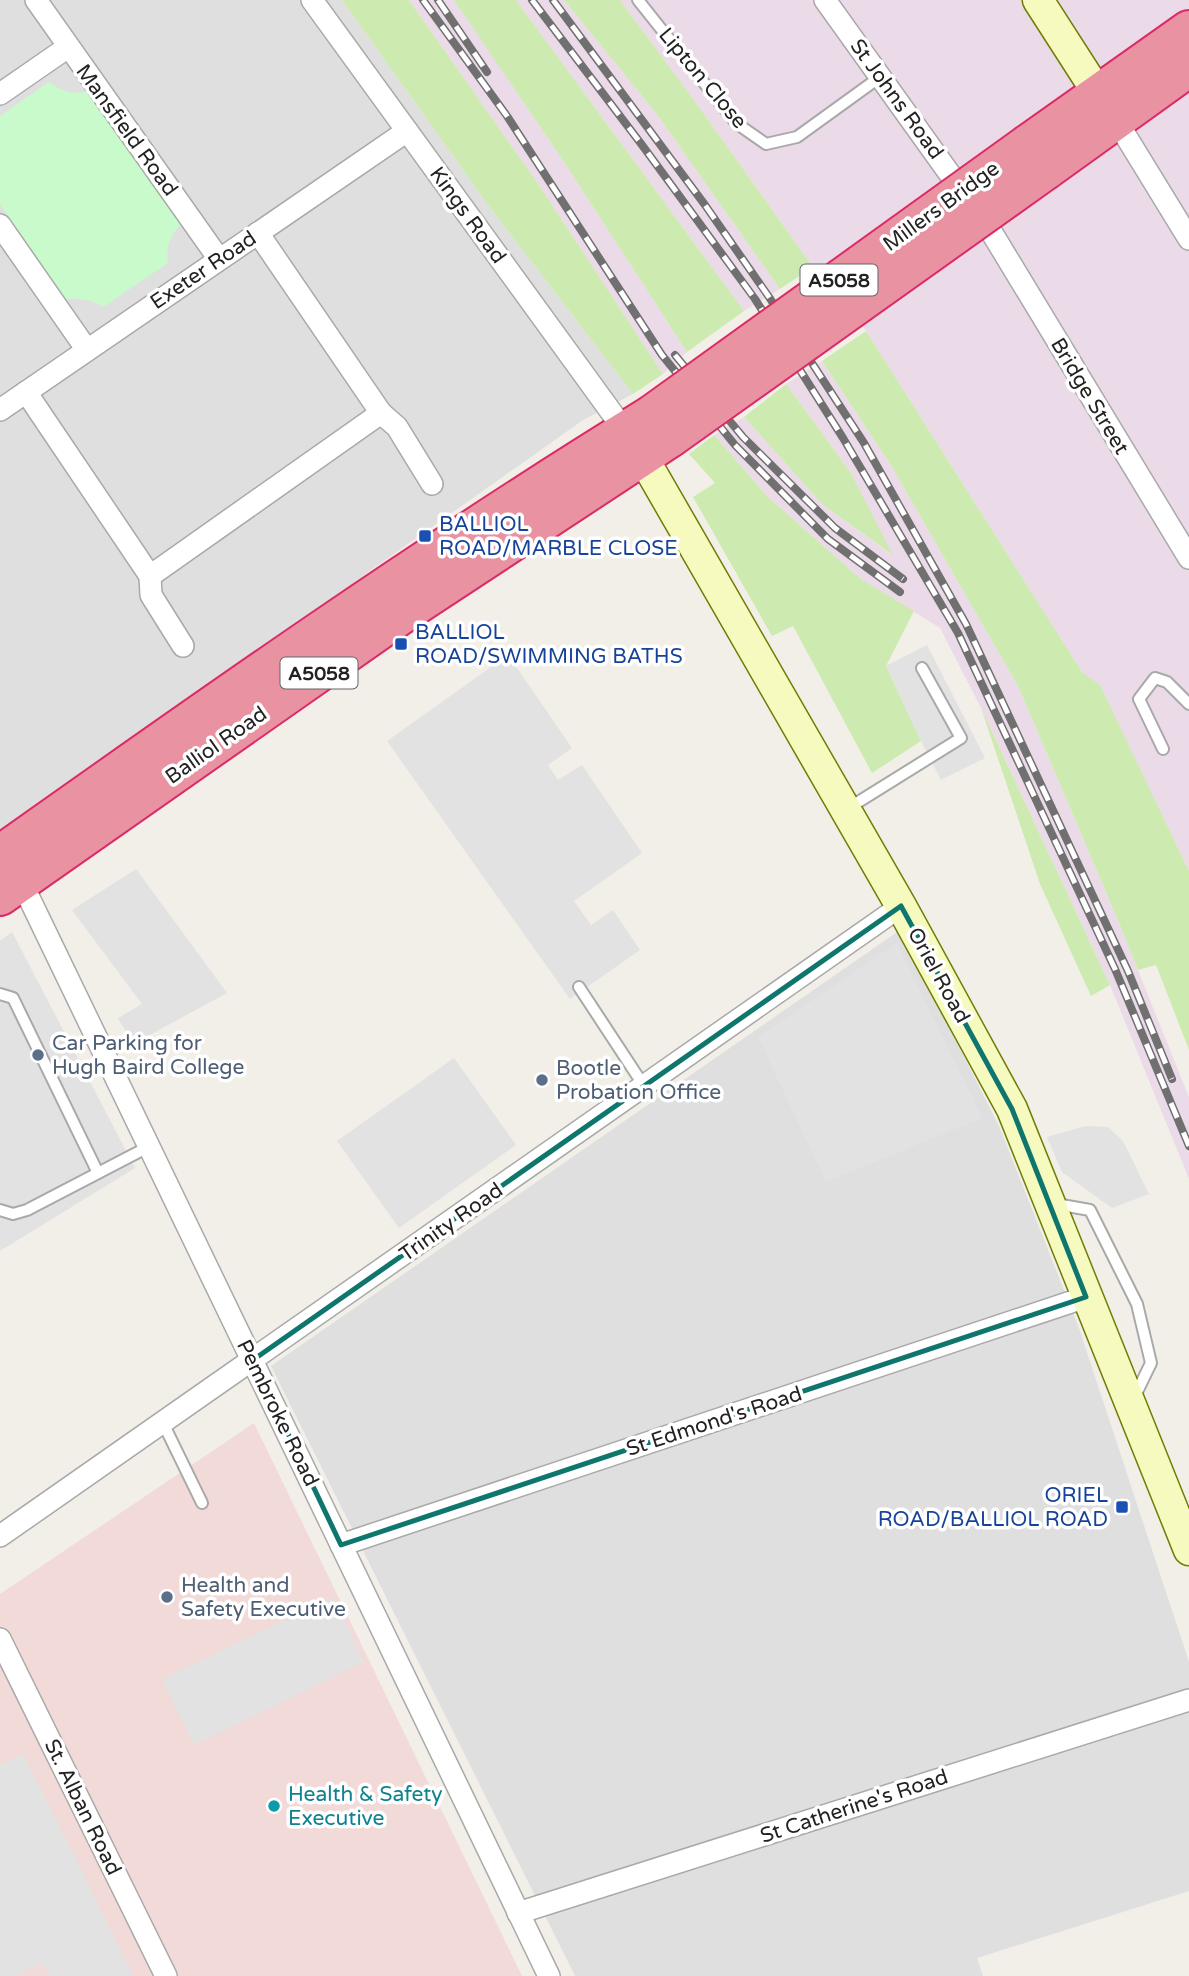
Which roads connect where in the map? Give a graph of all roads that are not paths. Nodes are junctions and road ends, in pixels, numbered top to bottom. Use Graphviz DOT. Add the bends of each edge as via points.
graph roads {
  1 [pos="36,0"];
  2 [pos="312,0"];
  3 [pos="638,0"];
  4 [pos="825,0"];
  5 [pos="1038,0"];
  6 [pos="1189,30"];
  7 [pos="68,47"];
  8 [pos="1189,68"];
  9 [pos="880,76"];
  10 [pos="0,94"];
  11 [pos="1120,98"];
  12 [pos="407,131"];
  13 [pos="0,225"];
  14 [pos="258,233"];
  15 [pos="992,233"];
  16 [pos="1189,239"];
  17 [pos="219,259"];
  18 [pos="87,350"];
  19 [pos="26,392"];
  20 [pos="0,410"];
  21 [pos="381,413"];
  22 [pos="647,435"];
  23 [pos="432,484"];
  24 [pos="1189,558"];
  25 [pos="150,576"];
  26 [pos="183,646"];
  27 [pos="922,668"];
  28 [pos="1189,704"];
  29 [pos="1163,749"];
  30 [pos="846,810"];
  31 [pos="5,865"];
  32 [pos="901,906"];
  33 [pos="579,987"];
  34 [pos="0,994"];
  35 [pos="644,1086"];
  36 [pos="150,1146"];
  37 [pos="98,1173"];
  38 [pos="1049,1203"];
  39 [pos="0,1210"];
  40 [pos="1086,1297"];
  41 [pos="253,1360"];
  42 [pos="1130,1404"];
  43 [pos="163,1423"];
  44 [pos="202,1503"];
  45 [pos="0,1536"];
  46 [pos="341,1545"];
  47 [pos="1189,1549"];
  48 [pos="0,1639"];
  49 [pos="1189,1700"];
  50 [pos="518,1913"];
  51 [pos="166,1976"];
  52 [pos="549,1976"];
  1 -- 7 [label="street, Mansfield Road"];
  2 -- 12 [label="street, Kings Road"];
  3 -- 9 [label="lane, Lipton Close" via="736,123 766,144 797,137"];
  4 -- 9 [label="street, St Johns Road"];
  5 -- 11 [label="main road"];
  6 -- 11 [label="highway, Millers Bridge / A5058"];
  7 -- 10 [label="street"];
  7 -- 17 [label="street, Mansfield Road"];
  8 -- 11 [label="highway, Millers Bridge / A5058"];
  9 -- 15 [label="street, St Johns Road"];
  11 -- 16 [label="street"];
  11 -- 22 [label="highway, Millers Bridge / A5058, bridge"];
  12 -- 14 [label="street, Exeter Road"];
  12 -- 22 [label="street, Kings Road"];
  13 -- 18 [label="street"];
  14 -- 17 [label="street, Exeter Road"];
  14 -- 21 [label="street"];
  15 -- 24 [label="street, Bridge Street"];
  17 -- 18 [label="street, Exeter Road"];
  18 -- 19 [label="street, Exeter Road"];
  19 -- 20 [label="street, Exeter Road"];
  19 -- 25 [label="street"];
  21 -- 23 [label="street" via="397,427"];
  21 -- 25 [label="street"];
  22 -- 30 [label="main road, Oriel Road"];
  22 -- 31 [label="highway, Balliol Road / A5058" via="398,617"];
  25 -- 26 [label="street" via="151,595"];
  27 -- 30 [label="lane" via="961,738"];
  28 -- 29 [label="lane" via="1167,682 1155,678 1139,699"];
  30 -- 32 [label="main road, Oriel Road"];
  31 -- 36 [label="street, Pembroke Road"];
  32 -- 35 [label="street, Trinity Road"];
  32 -- 38 [label="main road, Oriel Road" via="1012,1109"];
  33 -- 35 [label="lane"];
  34 -- 37 [label="lane" via="13,998"];
  35 -- 41 [label="street, Trinity Road"];
  36 -- 37 [label="lane"];
  36 -- 41 [label="street, Pembroke Road"];
  37 -- 39 [label="lane" via="27,1210 13,1214"];
  38 -- 40 [label="main road, Oriel Road"];
  38 -- 42 [label="lane" via="1090,1210 1138,1304 1151,1363"];
  40 -- 42 [label="main road, Oriel Road"];
  40 -- 46 [label="street, St Edmond's Road"];
  41 -- 43 [label="street, Trinity Road"];
  41 -- 46 [label="street, Pembroke Road"];
  42 -- 47 [label="main road, Oriel Road"];
  43 -- 44 [label="lane"];
  43 -- 45 [label="street, Trinity Road"];
  46 -- 50 [label="street, Pembroke Road"];
  48 -- 51 [label="street, St. Alban Road"];
  49 -- 50 [label="street, St Catherine's Road"];
  50 -- 52 [label="street, Pembroke Road"];
}
